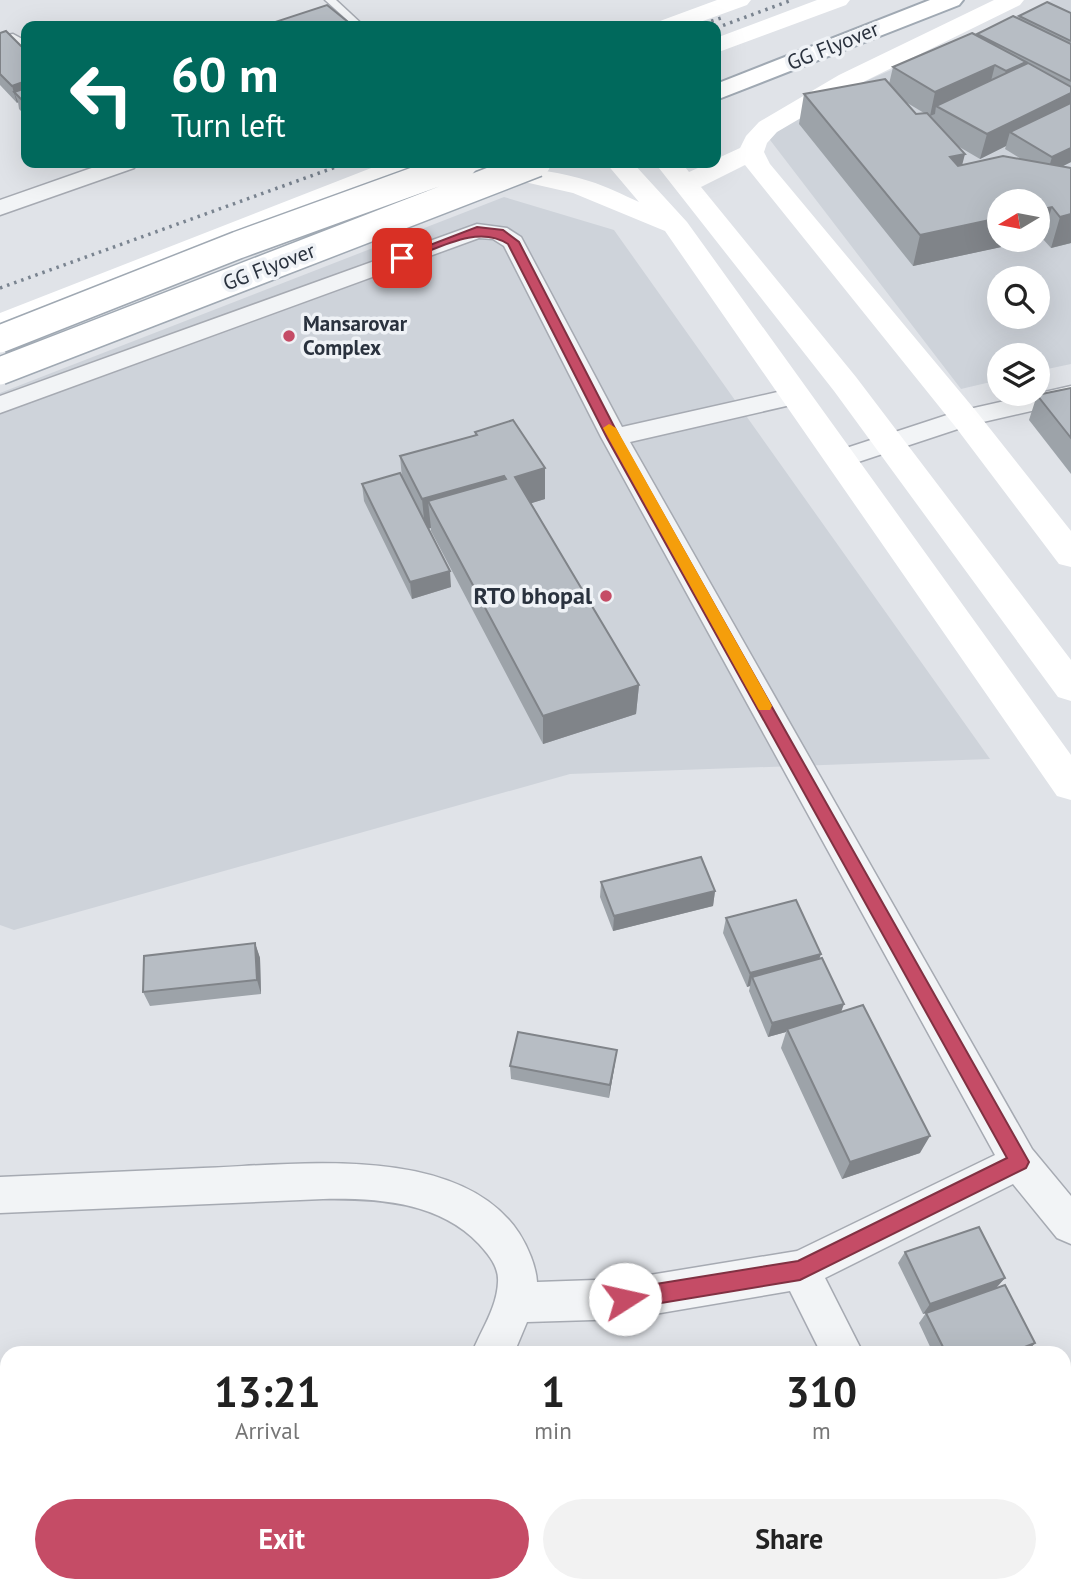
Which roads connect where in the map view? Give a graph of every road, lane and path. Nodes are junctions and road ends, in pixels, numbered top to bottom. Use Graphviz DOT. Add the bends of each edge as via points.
graph roads {
  1 [pos="330,0"];
  2 [pos="739,0"];
  3 [pos="799,0"];
  4 [pos="838,0"];
  5 [pos="900,0"];
  6 [pos="951,0"];
  7 [pos="997,2"];
  8 [pos="353,21"];
  9 [pos="682,21"];
  10 [pos="721,28"];
  11 [pos="0,42"];
  12 [pos="721,44"];
  13 [pos="21,47"];
  14 [pos="721,68"];
  15 [pos="721,91"];
  16 [pos="751,152"];
  17 [pos="721,159"];
  18 [pos="112,168"];
  19 [pos="347,168"];
  20 [pos="395,168"];
  21 [pos="450,168"];
  22 [pos="450,168"];
  23 [pos="524,168"];
  24 [pos="623,168"];
  25 [pos="675,170"];
  26 [pos="0,208"];
  27 [pos="677,228"];
  28 [pos="0,295"];
  29 [pos="0,323"];
  30 [pos="0,339"];
  31 [pos="0,370"];
  32 [pos="1071,394"];
  33 [pos="795,396"];
  34 [pos="0,405"];
  35 [pos="965,418"];
  36 [pos="614,438"];
  37 [pos="889,443"];
  38 [pos="840,459"];
  39 [pos="1071,555"];
  40 [pos="1071,687"];
  41 [pos="1071,785"];
  42 [pos="1019,1162"];
  43 [pos="0,1195"];
  44 [pos="1071,1225"];
  45 [pos="800,1270"];
  46 [pos="514,1303"];
  47 [pos="495,1346"];
  48 [pos="839,1346"];
  1 -- 8 [label="lane"];
  2 -- 9 [label="main road"];
  3 -- 10 [label="main road"];
  4 -- 12 [label="main road"];
  5 -- 14 [label="main road, GG Flyover"];
  6 -- 15 [label="main road, GG Flyover"];
  7 -- 16 [label="main road" via="768,127"];
  11 -- 13 [label="street" via="13,40"];
  16 -- 17 [label="main road"];
  16 -- 35 [label="main road"];
  18 -- 26 [label="street"];
  19 -- 28 [label="main road"];
  20 -- 29 [label="main road"];
  21 -- 30 [label="main road, GG Flyover, bridge"];
  22 -- 27 [label="main road" via="529,175 582,187"];
  23 -- 31 [label="main road, GG Flyover, bridge"];
  24 -- 27 [label="main road"];
  25 -- 37 [label="main road"];
  27 -- 33 [label="main road"];
  32 -- 35 [label="street"];
  33 -- 36 [label="street"];
  33 -- 38 [label="main road"];
  34 -- 36 [label="street" via="477,231 499,233 513,242"];
  35 -- 37 [label="street"];
  35 -- 39 [label="main road"];
  36 -- 42 [label="street"];
  37 -- 38 [label="street"];
  37 -- 40 [label="main road"];
  38 -- 41 [label="main road"];
  42 -- 44 [label="street"];
  42 -- 45 [label="street"];
  43 -- 46 [label="street" via="340,1181 398,1186 445,1198 482,1221 506,1244 519,1275"];
  45 -- 46 [label="street" via="625,1299"];
  45 -- 48 [label="street"];
  46 -- 47 [label="street"];
}
